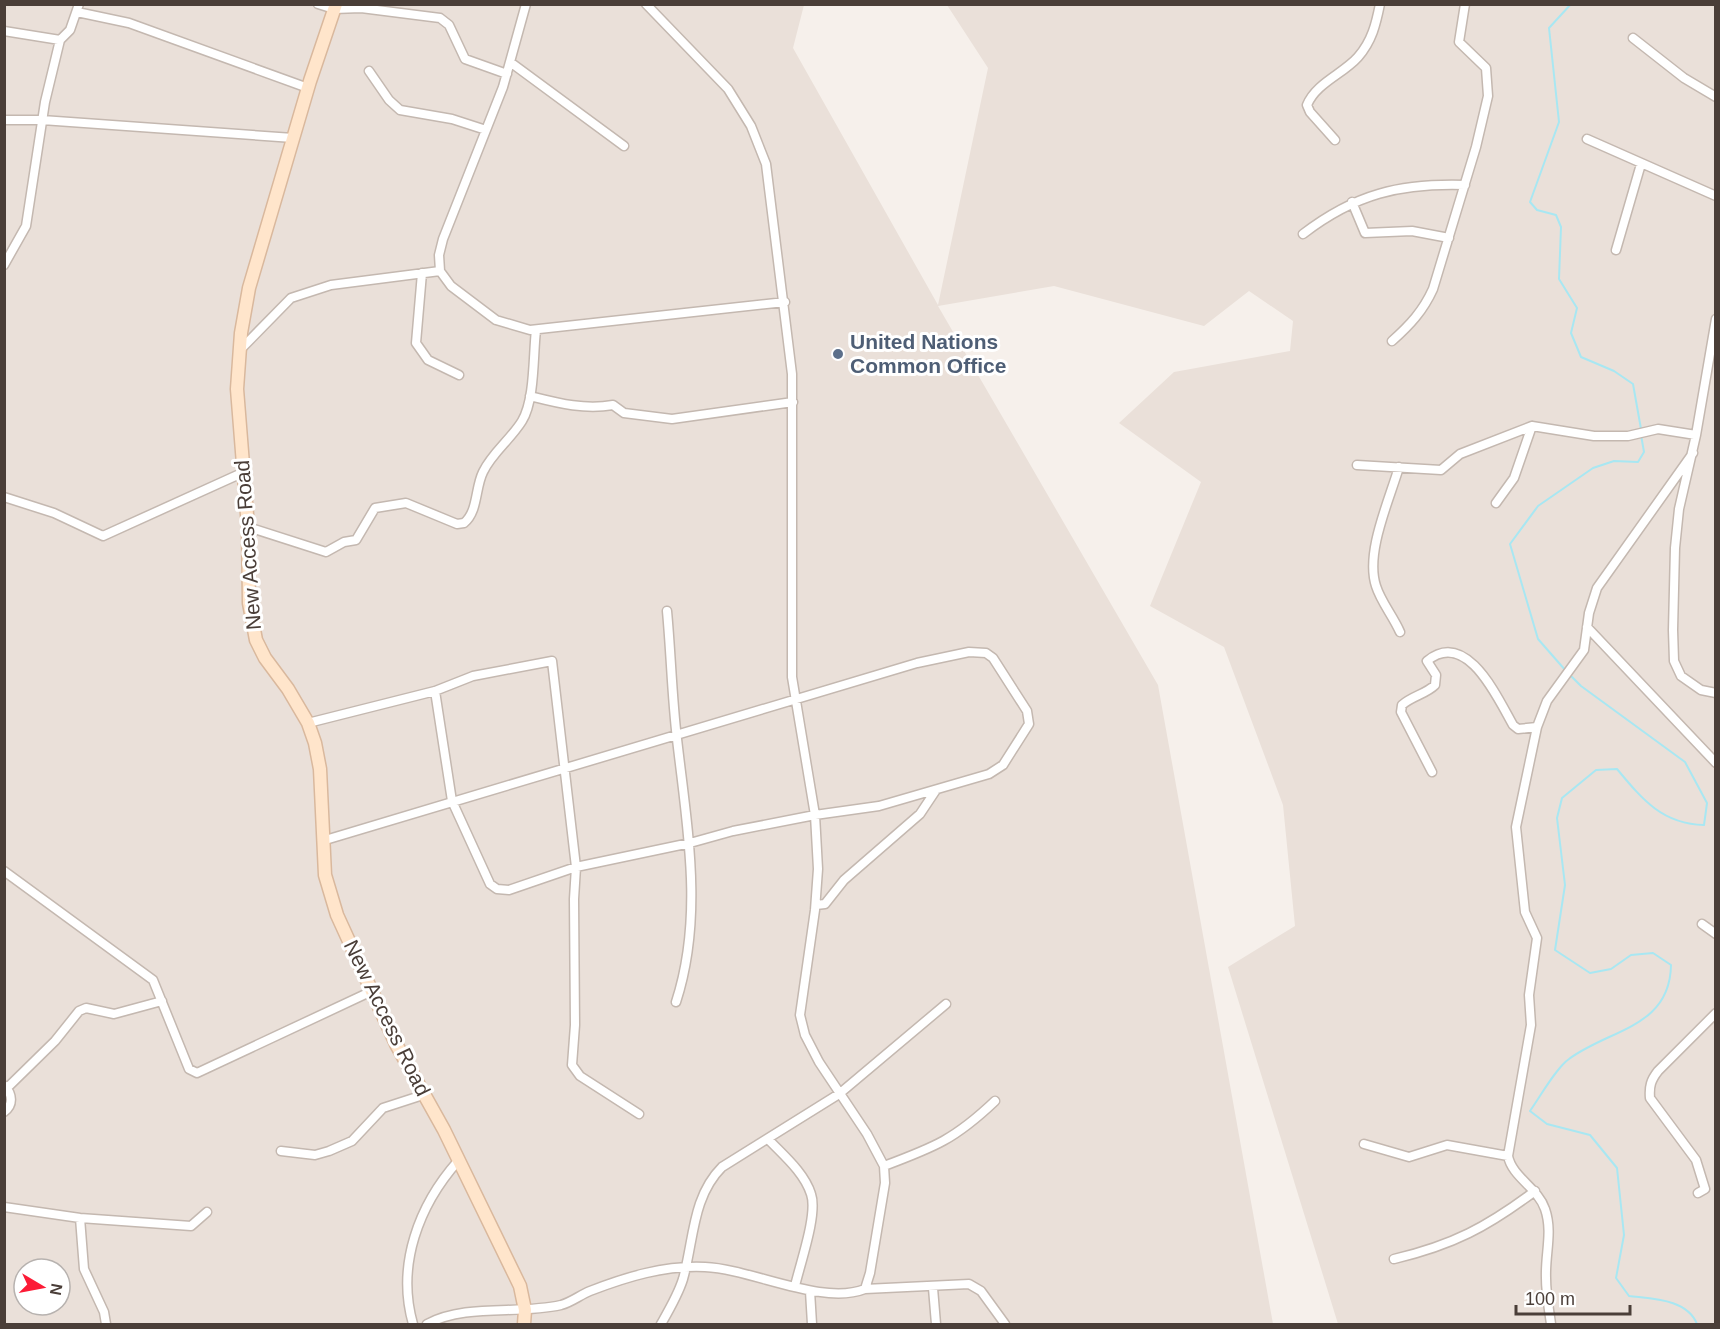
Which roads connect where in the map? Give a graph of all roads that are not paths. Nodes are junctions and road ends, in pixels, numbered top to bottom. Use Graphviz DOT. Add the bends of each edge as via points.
graph roads {
  1 [pos="318,4"];
  2 [pos="526,4"];
  3 [pos="646,4"];
  4 [pos="1380,4"];
  5 [pos="1465,4"];
  6 [pos="335,7"];
  7 [pos="78,8"];
  8 [pos="4,30"];
  9 [pos="1633,39"];
  10 [pos="60,40"];
  11 [pos="510,62"];
  12 [pos="369,71"];
  13 [pos="507,74"];
  14 [pos="308,88"];
  15 [pos="1716,97"];
  16 [pos="4,120"];
  17 [pos="42,120"];
  18 [pos="486,130"];
  19 [pos="293,138"];
  20 [pos="1587,139"];
  21 [pos="1335,140"];
  22 [pos="624,146"];
  23 [pos="1641,164"];
  24 [pos="1465,185"];
  25 [pos="1716,196"];
  26 [pos="1352,202"];
  27 [pos="1303,234"];
  28 [pos="1449,238"];
  29 [pos="1616,250"];
  30 [pos="4,265"];
  31 [pos="440,271"];
  32 [pos="422,273"];
  33 [pos="785,302"];
  34 [pos="1716,319"];
  35 [pos="536,330"];
  36 [pos="1392,341"];
  37 [pos="239,350"];
  38 [pos="459,375"];
  39 [pos="530,396"];
  40 [pos="793,402"];
  41 [pos="1532,426"];
  42 [pos="1696,435"];
  43 [pos="1693,453"];
  44 [pos="1357,465"];
  45 [pos="1399,467"];
  46 [pos="242,473"];
  47 [pos="4,497"];
  48 [pos="1496,503"];
  49 [pos="248,527"];
  50 [pos="667,611"];
  51 [pos="1587,627"];
  52 [pos="1400,632"];
  53 [pos="435,691"];
  54 [pos="1716,693"];
  55 [pos="795,698"];
  56 [pos="308,723"];
  57 [pos="1537,727"];
  58 [pos="676,736"];
  59 [pos="1716,763"];
  60 [pos="564,768"];
  61 [pos="1432,772"];
  62 [pos="936,790"];
  63 [pos="452,801"];
  64 [pos="815,815"];
  65 [pos="322,842"];
  66 [pos="690,843"];
  67 [pos="576,867"];
  68 [pos="4,870"];
  69 [pos="816,905"];
  70 [pos="1702,924"];
  71 [pos="1716,934"];
  72 [pos="372,991"];
  73 [pos="162,1001"];
  74 [pos="676,1002"];
  75 [pos="946,1004"];
  76 [pos="1716,1013"];
  77 [pos="6,1087"];
  78 [pos="839,1094"];
  79 [pos="423,1095"];
  80 [pos="995,1101"];
  81 [pos="4,1113"];
  82 [pos="639,1114"];
  83 [pos="768,1139"];
  84 [pos="1364,1144"];
  85 [pos="281,1151"];
  86 [pos="1508,1156"];
  87 [pos="458,1161"];
  88 [pos="884,1166"];
  89 [pos="1535,1191"];
  90 [pos="1698,1193"];
  91 [pos="4,1207"];
  92 [pos="207,1212"];
  93 [pos="80,1218"];
  94 [pos="1394,1259"];
  95 [pos="686,1267"];
  96 [pos="795,1286"];
  97 [pos="933,1288"];
  98 [pos="865,1289"];
  99 [pos="810,1291"];
  100 [pos="525,1310"];
  101 [pos="106,1324"];
  102 [pos="413,1324"];
  103 [pos="427,1324"];
  104 [pos="524,1324"];
  105 [pos="661,1324"];
  106 [pos="812,1324"];
  107 [pos="936,1324"];
  108 [pos="1005,1324"];
  109 [pos="1549,1324"];
  1 -- 6 [label="street"];
  2 -- 11 [label="street"];
  3 -- 33 [label="street" via="728,89 752,126 766,164"];
  4 -- 21 [label="street" via="1369,44 1307,105"];
  5 -- 24 [label="street" via="1459,42 1480,60 1488,78 1488,96"];
  6 -- 13 [label="street" via="440,18 449,25 465,59"];
  6 -- 14 [label="main road, New Access Road"];
  7 -- 10 [label="street" via="70,30"];
  7 -- 14 [label="street"];
  8 -- 10 [label="street"];
  9 -- 15 [label="street"];
  10 -- 17 [label="street"];
  11 -- 13 [label="street"];
  11 -- 22 [label="street"];
  12 -- 18 [label="street" via="400,110 452,119"];
  13 -- 18 [label="street"];
  14 -- 19 [label="main road, New Access Road"];
  16 -- 17 [label="street"];
  17 -- 19 [label="street"];
  17 -- 30 [label="street" via="26,226"];
  18 -- 31 [label="street" via="443,239"];
  19 -- 37 [label="main road, New Access Road" via="249,288"];
  20 -- 23 [label="street"];
  23 -- 25 [label="street"];
  23 -- 29 [label="street"];
  24 -- 26 [label="street" via="1414,184"];
  24 -- 28 [label="street"];
  26 -- 27 [label="street"];
  26 -- 28 [label="street" via="1365,233 1412,231"];
  28 -- 36 [label="street" via="1426,305"];
  31 -- 32 [label="street"];
  31 -- 35 [label="street" via="451,286 496,320"];
  32 -- 37 [label="street" via="331,285 291,298"];
  32 -- 38 [label="street" via="416,343 428,360"];
  33 -- 35 [label="street"];
  33 -- 40 [label="street"];
  34 -- 42 [label="street"];
  35 -- 39 [label="street"];
  37 -- 46 [label="main road, New Access Road"];
  39 -- 40 [label="street" via="569,406 613,405 624,413 672,419"];
  39 -- 49 [label="street" via="523,420 482,474 472,511 464,524 406,503 375,508 356,540 326,552"];
  40 -- 55 [label="street" via="791,654"];
  41 -- 42 [label="street" via="1594,436 1628,436 1658,429"];
  41 -- 45 [label="street" via="1460,454 1441,470"];
  41 -- 48 [label="street" via="1514,478"];
  42 -- 43 [label="street"];
  43 -- 51 [label="street" via="1597,588"];
  43 -- 54 [label="street" via="1679,509 1675,548 1674,661 1681,676 1701,690"];
  44 -- 45 [label="street"];
  45 -- 52 [label="street" via="1377,538 1372,571 1376,588"];
  46 -- 47 [label="street" via="103,536 54,513"];
  46 -- 49 [label="main road, New Access Road"];
  49 -- 56 [label="main road, New Access Road" via="249,603 256,640"];
  50 -- 58 [label="street"];
  51 -- 57 [label="street" via="1584,650 1560,680"];
  51 -- 59 [label="street"];
  53 -- 56 [label="street"];
  53 -- 60 [label="street" via="473,676 552,661"];
  53 -- 63 [label="street"];
  55 -- 58 [label="street"];
  55 -- 62 [label="street" via="917,663 969,652 986,653 1027,711 1029,724 1003,765 989,774"];
  55 -- 64 [label="street"];
  56 -- 65 [label="main road, New Access Road" via="320,769"];
  57 -- 61 [label="street" via="1518,729 1513,725 1468,658 1448,653 1430,658 1428,664 1436,675 1435,685 1409,699 1401,712"];
  57 -- 86 [label="street" via="1516,827 1525,912 1537,938 1529,995 1532,1025"];
  58 -- 60 [label="street"];
  58 -- 66 [label="street"];
  60 -- 63 [label="street"];
  60 -- 67 [label="street"];
  62 -- 64 [label="street" via="879,806"];
  62 -- 69 [label="street" via="920,814 844,880 825,903"];
  63 -- 65 [label="street"];
  63 -- 67 [label="street" via="490,884 497,889 522,887"];
  64 -- 66 [label="street"];
  64 -- 69 [label="street"];
  65 -- 72 [label="main road, New Access Road" via="325,874 337,915"];
  66 -- 67 [label="street"];
  66 -- 74 [label="street" via="691,945"];
  67 -- 82 [label="street" via="572,1065 580,1076"];
  68 -- 73 [label="street" via="140,968 153,980"];
  69 -- 78 [label="street" via="800,1015 805,1035"];
  70 -- 71 [label="street"];
  72 -- 73 [label="street" via="197,1073 189,1069"];
  72 -- 79 [label="main road, New Access Road"];
  73 -- 77 [label="street" via="114,1014 86,1008 79,1011 55,1041"];
  75 -- 78 [label="street"];
  76 -- 90 [label="street" via="1658,1071 1649,1089 1655,1106 1696,1160 1705,1183 1705,1189"];
  77 -- 81 [label="street" via="11,1102"];
  78 -- 83 [label="street"];
  78 -- 88 [label="street"];
  79 -- 85 [label="street" via="383,1108 352,1141 329,1151 315,1155"];
  79 -- 87 [label="main road, New Access Road"];
  80 -- 88 [label="street" via="946,1142"];
  83 -- 95 [label="street" via="722,1167 708,1181"];
  83 -- 96 [label="street" via="801,1174 812,1196"];
  84 -- 86 [label="street" via="1409,1157 1447,1145"];
  86 -- 89 [label="street" via="1511,1167"];
  87 -- 100 [label="main road, New Access Road" via="520,1287"];
  87 -- 102 [label="street" via="442,1179 412,1243 408,1272"];
  88 -- 98 [label="street" via="885,1184"];
  89 -- 94 [label="street" via="1458,1240"];
  89 -- 109 [label="street" via="1549,1222"];
  91 -- 93 [label="street"];
  92 -- 93 [label="street" via="190,1226"];
  93 -- 101 [label="street" via="84,1269"];
  95 -- 96 [label="street" via="736,1272"];
  95 -- 100 [label="street" via="635,1275 586,1292 563,1305"];
  95 -- 105 [label="street"];
  96 -- 99 [label="street"];
  97 -- 98 [label="street"];
  97 -- 107 [label="street"];
  97 -- 108 [label="street" via="975,1286"];
  98 -- 99 [label="street" via="848,1293"];
  99 -- 106 [label="street"];
  100 -- 103 [label="street" via="461,1314"];
  100 -- 104 [label="main road, New Access Road"];
}
